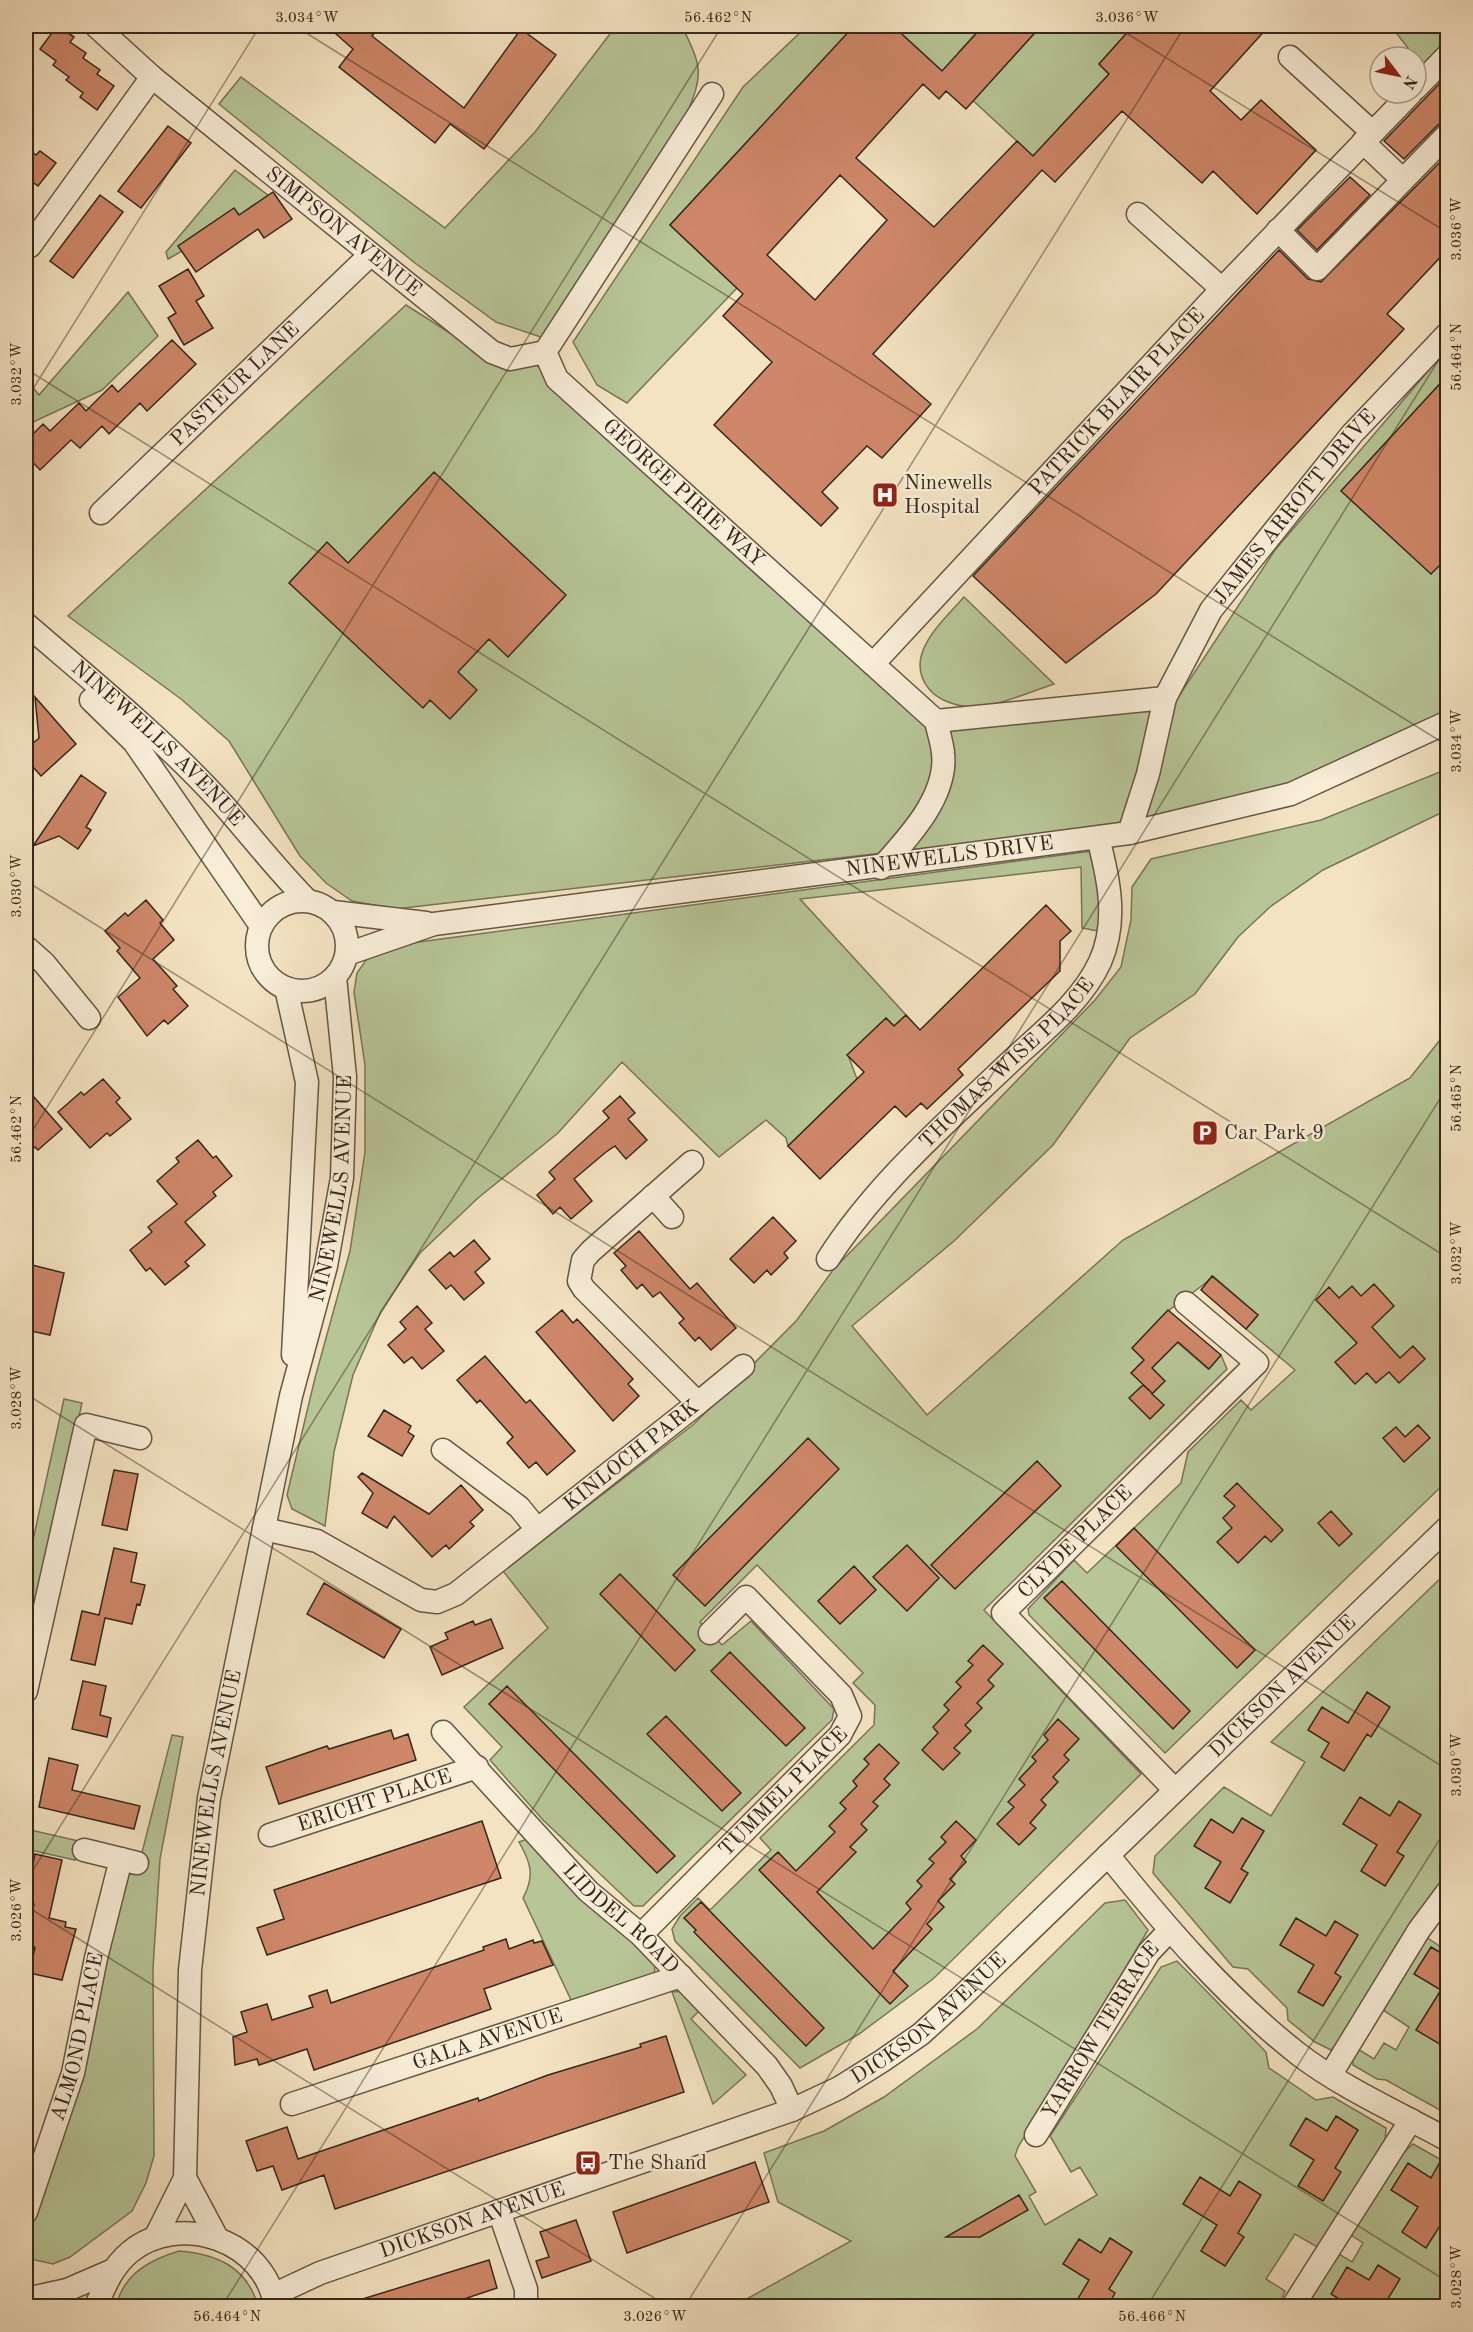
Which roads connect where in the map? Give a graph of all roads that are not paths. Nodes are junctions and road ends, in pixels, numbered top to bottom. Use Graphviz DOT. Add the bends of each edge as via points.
graph roads {
  1 [pos="96,26"];
  2 [pos="1448,55"];
  3 [pos="1290,57"];
  4 [pos="1428,76"];
  5 [pos="152,77"];
  6 [pos="712,94"];
  7 [pos="1399,105"];
  8 [pos="1448,134"];
  9 [pos="1368,137"];
  10 [pos="1403,180"];
  11 [pos="1138,214"];
  12 [pos="1278,230"];
  13 [pos="28,245"];
  14 [pos="370,255"];
  15 [pos="1222,289"];
  16 [pos="1448,333"];
  17 [pos="545,352"];
  18 [pos="100,513"];
  19 [pos="26,624"];
  20 [pos="26,636"];
  21 [pos="873,664"];
  22 [pos="1165,698"];
  23 [pos="936,721"];
  24 [pos="1448,722"];
  25 [pos="1129,833"];
  26 [pos="1098,838"];
  27 [pos="881,867"];
  28 [pos="307,900"];
  29 [pos="333,912"];
  30 [pos="434,924"];
  31 [pos="261,926"];
  32 [pos="26,947"];
  33 [pos="347,954"];
  34 [pos="335,977"];
  35 [pos="286,988"];
  36 [pos="89,1018"];
  37 [pos="692,1162"];
  38 [pos="652,1196"];
  39 [pos="672,1217"];
  40 [pos="828,1259"];
  41 [pos="1186,1303"];
  42 [pos="743,1366"];
  43 [pos="291,1396"];
  44 [pos="698,1403"];
  45 [pos="140,1437"];
  46 [pos="443,1450"];
  47 [pos="1448,1527"];
  48 [pos="264,1528"];
  49 [pos="536,1528"];
  50 [pos="710,1633"];
  51 [pos="26,1691"];
  52 [pos="443,1732"];
  53 [pos="477,1767"];
  54 [pos="1175,1790"];
  55 [pos="270,1835"];
  56 [pos="84,1850"];
  57 [pos="1108,1855"];
  58 [pos="1448,1891"];
  59 [pos="1170,1930"];
  60 [pos="641,1935"];
  61 [pos="681,1976"];
  62 [pos="1331,2074"];
  63 [pos="292,2104"];
  64 [pos="792,2110"];
  65 [pos="1411,2120"];
  66 [pos="1036,2136"];
  67 [pos="1448,2140"];
  68 [pos="185,2178"];
  69 [pos="500,2211"];
  70 [pos="26,2212"];
  71 [pos="155,2238"];
  72 [pos="217,2238"];
  73 [pos="111,2271"];
  74 [pos="26,2300"];
  75 [pos="274,2301"];
  76 [pos="96,2307"];
  77 [pos="526,2307"];
  78 [pos="1293,2307"];
  1 -- 5 [label="street, SIMPSON AVENUE"];
  2 -- 4 [label="street"];
  3 -- 9 [label="street"];
  5 -- 13 [label="street"];
  5 -- 14 [label="street, SIMPSON AVENUE"];
  6 -- 17 [label="street"];
  7 -- 9 [label="street, PATRICK BLAIR PLACE"];
  8 -- 10 [label="street"];
  9 -- 10 [label="street"];
  9 -- 12 [label="street, PATRICK BLAIR PLACE"];
  10 -- 12 [label="street" via="1317,269"];
  11 -- 15 [label="street"];
  12 -- 15 [label="street, PATRICK BLAIR PLACE"];
  14 -- 17 [label="street, SIMPSON AVENUE" via="492,352 510,359"];
  14 -- 18 [label="street, PASTEUR LANE"];
  15 -- 21 [label="street, PATRICK BLAIR PLACE"];
  16 -- 22 [label="street, JAMES ARROTT DRIVE" via="1352,434 1211,610"];
  17 -- 21 [label="street, GEORGE PIRIE WAY" via="557,379"];
  19 -- 28 [label="street, NINEWELLS AVENUE" via="212,793"];
  20 -- 31 [label="street, NINEWELLS AVENUE" via="134,742"];
  21 -- 23 [label="street, GEORGE PIRIE WAY"];
  22 -- 23 [label="street"];
  22 -- 25 [label="street, JAMES ARROTT DRIVE" via="1149,774"];
  23 -- 27 [label="street" via="944,754 928,810"];
  24 -- 25 [label="street, NINEWELLS DRIVE" via="1291,794"];
  25 -- 26 [label="street, NINEWELLS DRIVE"];
  26 -- 27 [label="street, NINEWELLS DRIVE"];
  26 -- 40 [label="street, THOMAS WISE PLACE" via="1110,881 1110,923 1100,962 1073,1002 906,1161 843,1234"];
  27 -- 30 [label="street, NINEWELLS DRIVE"];
  28 -- 29 [label="street, NINEWELLS AVENUE"];
  28 -- 31 [label="street" via="280,906 268,914"];
  29 -- 30 [label="street, NINEWELLS DRIVE"];
  29 -- 33 [label="street" via="342,924"];
  30 -- 33 [label="street, NINEWELLS DRIVE"];
  31 -- 35 [label="street" via="257,938 260,963 275,982"];
  32 -- 36 [label="street"];
  33 -- 34 [label="street"];
  34 -- 35 [label="street" via="312,990"];
  34 -- 43 [label="street, NINEWELLS AVENUE" via="345,1077 342,1178 327,1266"];
  35 -- 43 [label="street, NINEWELLS AVENUE" via="307,1082"];
  37 -- 38 [label="street, KINLOCH PARK"];
  38 -- 39 [label="street"];
  38 -- 44 [label="street, KINLOCH PARK" via="583,1260 579,1281"];
  41 -- 54 [label="street, CLYDE PLACE" via="1257,1363 1003,1613"];
  42 -- 44 [label="street"];
  43 -- 48 [label="street, NINEWELLS AVENUE"];
  44 -- 49 [label="street, KINLOCH PARK"];
  45 -- 51 [label="street" via="86,1425"];
  46 -- 49 [label="street" via="519,1508"];
  47 -- 54 [label="street, DICKSON AVENUE"];
  48 -- 49 [label="street, KINLOCH PARK" via="317,1540 421,1600 437,1602 456,1594"];
  48 -- 68 [label="street, NINEWELLS AVENUE" via="209,1798 190,1970"];
  50 -- 60 [label="street, TUMMEL PLACE" via="746,1598 841,1695 850,1716 840,1734"];
  52 -- 53 [label="street, LIDDEL ROAD"];
  53 -- 55 [label="street, ERICHT PLACE"];
  53 -- 60 [label="street, LIDDEL ROAD" via="588,1891"];
  54 -- 57 [label="street, DICKSON AVENUE"];
  56 -- 70 [label="street, ALMOND PLACE" via="129,1861 96,1958 73,2073"];
  57 -- 59 [label="street, YARROW TERRACE"];
  57 -- 64 [label="street, DICKSON AVENUE" via="921,2034 839,2088"];
  58 -- 62 [label="street" via="1419,1930"];
  59 -- 62 [label="street, YARROW TERRACE" via="1278,2036"];
  59 -- 66 [label="street, YARROW TERRACE" via="1149,1952"];
  60 -- 61 [label="street, LIDDEL ROAD"];
  61 -- 63 [label="street, GALA AVENUE"];
  61 -- 64 [label="street, LIDDEL ROAD" via="767,2066"];
  62 -- 65 [label="street, YARROW TERRACE"];
  64 -- 69 [label="street, DICKSON AVENUE"];
  65 -- 67 [label="street, YARROW TERRACE"];
  65 -- 78 [label="street"];
  68 -- 71 [label="street, NINEWELLS AVENUE"];
  68 -- 72 [label="street, NINEWELLS AVENUE"];
  69 -- 75 [label="street, DICKSON AVENUE" via="320,2273"];
  69 -- 77 [label="street" via="526,2289"];
  71 -- 72 [label="street" via="186,2232"];
  71 -- 73 [label="street" via="131,2251"];
  72 -- 75 [label="street" via="242,2251 261,2270"];
  73 -- 74 [label="street" via="67,2290"];
  73 -- 76 [label="street"];
}
